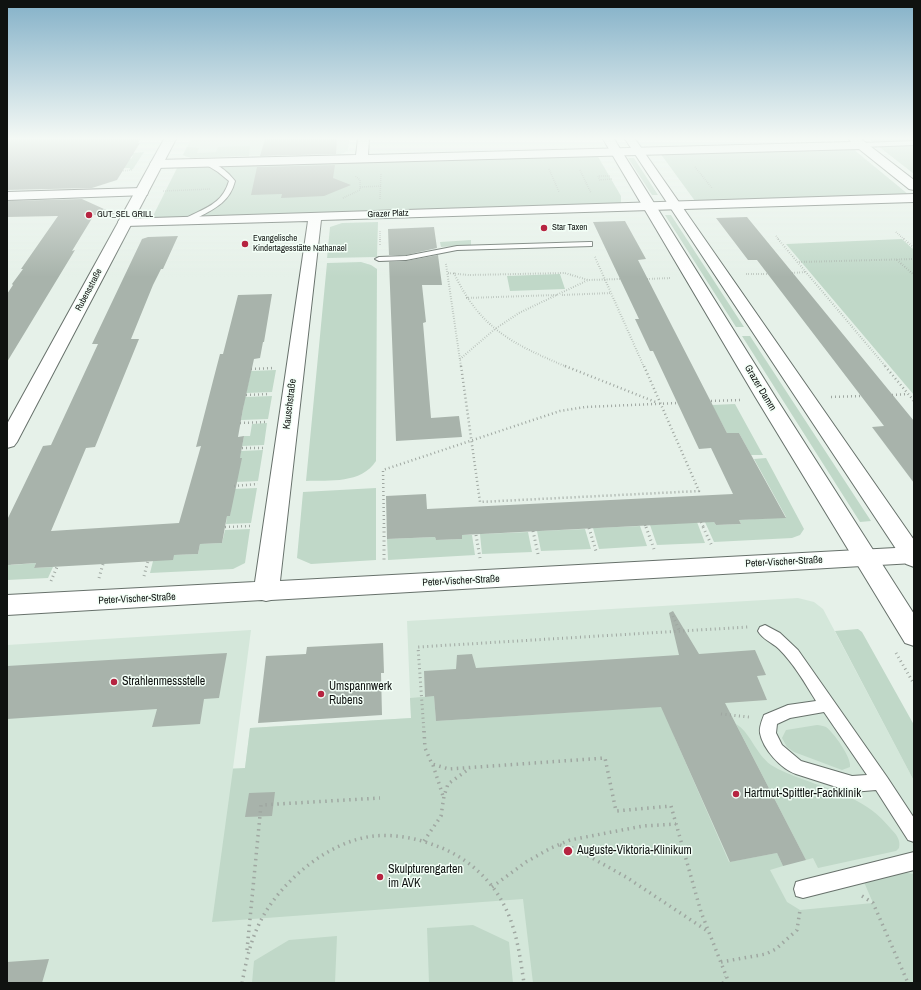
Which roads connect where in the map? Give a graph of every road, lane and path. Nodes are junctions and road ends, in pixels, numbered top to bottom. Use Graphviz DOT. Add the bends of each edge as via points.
graph roads {
  1 [pos="145,185"];
  2 [pos="231,185"];
  3 [pos="556,185"];
  4 [pos="587,185"];
  5 [pos="637,185"];
  6 [pos="661,185"];
  7 [pos="710,185"];
  8 [pos="381,186"];
  9 [pos="360,187"];
  10 [pos="712,188"];
  11 [pos="206,190"];
  12 [pos="167,191"];
  13 [pos="142,192"];
  14 [pos="559,192"];
  15 [pos="7,196"];
  16 [pos="593,198"];
  17 [pos="914,198"];
  18 [pos="343,199"];
  19 [pos="380,205"];
  20 [pos="650,206"];
  21 [pos="675,206"];
  22 [pos="315,217"];
  23 [pos="187,221"];
  24 [pos="125,222"];
  25 [pos="380,228"];
  26 [pos="896,232"];
  27 [pos="776,236"];
  28 [pos="589,244"];
  29 [pos="914,248"];
  30 [pos="379,259"];
  31 [pos="897,259"];
  32 [pos="914,259"];
  33 [pos="798,262"];
  34 [pos="447,265"];
  35 [pos="807,272"];
  36 [pos="448,273"];
  37 [pos="454,273"];
  38 [pos="792,273"];
  39 [pos="767,274"];
  40 [pos="742,275"];
  41 [pos="914,276"];
  42 [pos="672,278"];
  43 [pos="647,279"];
  44 [pos="588,280"];
  45 [pos="605,280"];
  46 [pos="620,280"];
  47 [pos="611,293"];
  48 [pos="559,295"];
  49 [pos="466,298"];
  50 [pos="495,329"];
  51 [pos="460,359"];
  52 [pos="279,368"];
  53 [pos="251,369"];
  54 [pos="275,394"];
  55 [pos="892,394"];
  56 [pos="909,394"];
  57 [pos="246,395"];
  58 [pos="860,396"];
  59 [pos="829,397"];
  60 [pos="749,400"];
  61 [pos="914,400"];
  62 [pos="711,401"];
  63 [pos="678,403"];
  64 [pos="660,404"];
  65 [pos="271,421"];
  66 [pos="240,423"];
  67 [pos="471,441"];
  68 [pos="7,442"];
  69 [pos="267,447"];
  70 [pos="242,448"];
  71 [pos="262,484"];
  72 [pos="234,486"];
  73 [pos="701,522"];
  74 [pos="645,525"];
  75 [pos="255,526"];
  76 [pos="225,527"];
  77 [pos="589,528"];
  78 [pos="533,531"];
  79 [pos="476,534"];
  80 [pos="712,547"];
  81 [pos="654,550"];
  82 [pos="596,553"];
  83 [pos="913,556"];
  84 [pos="538,557"];
  85 [pos="865,558"];
  86 [pos="480,560"];
  87 [pos="148,561"];
  88 [pos="103,564"];
  89 [pos="384,565"];
  90 [pos="57,567"];
  91 [pos="144,576"];
  92 [pos="99,579"];
  93 [pos="51,582"];
  94 [pos="266,592"];
  95 [pos="7,605"];
  96 [pos="674,616"];
  97 [pos="680,632"];
  98 [pos="765,632"];
  99 [pos="914,636"];
  100 [pos="828,706"];
  101 [pos="721,714"];
  102 [pos="770,720"];
  103 [pos="432,764"];
  104 [pos="470,768"];
  105 [pos="882,782"];
  106 [pos="444,796"];
  107 [pos="380,798"];
  108 [pos="676,824"];
  109 [pos="914,834"];
  110 [pos="424,841"];
  111 [pos="560,845"];
  112 [pos="914,861"];
  113 [pos="847,877"];
  114 [pos="492,887"];
  115 [pos="803,888"];
  116 [pos="800,910"];
  117 [pos="709,932"];
  118 [pos="246,953"];
  119 [pos="721,962"];
  120 [pos="726,977"];
  121 [pos="242,983"];
  122 [pos="524,983"];
  123 [pos="722,983"];
  124 [pos="729,983"];
  125 [pos="908,983"];
  1 -- 13 [label="street, Rubensstraße"];
  2 -- 23 [label="lane" via="222,201"];
  3 -- 14 [label="path"];
  4 -- 16 [label="path"];
  5 -- 20 [label="street, Grazer Damm"];
  6 -- 21 [label="street"];
  7 -- 10 [label="path"];
  8 -- 9 [label="path"];
  8 -- 19 [label="path"];
  9 -- 18 [label="path" via="360,190"];
  11 -- 12 [label="path"];
  13 -- 15 [label="street"];
  13 -- 24 [label="street, Rubensstraße"];
  17 -- 21 [label="street, Grazer Platz"];
  20 -- 21 [label="street, Grazer Platz"];
  20 -- 22 [label="street, Grazer Platz"];
  20 -- 85 [label="street, Grazer Damm"];
  21 -- 83 [label="street"];
  22 -- 23 [label="street, Grazer Platz"];
  22 -- 94 [label="street, Kauschstraße"];
  23 -- 24 [label="street, Grazer Platz"];
  24 -- 68 [label="street, Rubensstraße"];
  25 -- 30 [label="path"];
  26 -- 29 [label="path"];
  27 -- 33 [label="path"];
  28 -- 30 [label="lane" via="456,248 406,258"];
  28 -- 45 [label="path"];
  31 -- 32 [label="path"];
  31 -- 33 [label="path"];
  31 -- 41 [label="path"];
  33 -- 35 [label="path"];
  34 -- 36 [label="path"];
  35 -- 38 [label="path"];
  35 -- 56 [label="path"];
  36 -- 37 [label="path"];
  36 -- 51 [label="path"];
  37 -- 44 [label="path" via="469,276 565,273"];
  37 -- 49 [label="path"];
  39 -- 40 [label="path"];
  42 -- 43 [label="path"];
  44 -- 45 [label="path"];
  44 -- 48 [label="path"];
  45 -- 46 [label="path"];
  45 -- 47 [label="path"];
  47 -- 48 [label="path"];
  47 -- 64 [label="path"];
  48 -- 49 [label="path"];
  48 -- 50 [label="path" via="519,313"];
  49 -- 50 [label="path"];
  50 -- 51 [label="path"];
  50 -- 64 [label="path" via="523,347 562,366"];
  51 -- 67 [label="path"];
  52 -- 53 [label="path"];
  54 -- 57 [label="path"];
  55 -- 56 [label="path"];
  56 -- 61 [label="path"];
  58 -- 59 [label="path"];
  60 -- 62 [label="path"];
  63 -- 64 [label="path"];
  64 -- 67 [label="path" via="585,407 560,411"];
  64 -- 67 [label="path" via="699,491 480,502"];
  65 -- 66 [label="path"];
  67 -- 89 [label="path" via="382,470"];
  69 -- 70 [label="path"];
  71 -- 72 [label="path"];
  73 -- 80 [label="path"];
  74 -- 81 [label="path"];
  75 -- 76 [label="path"];
  77 -- 82 [label="path"];
  78 -- 84 [label="path"];
  79 -- 86 [label="path"];
  83 -- 85 [label="street, Peter-Vischer-Straße"];
  85 -- 94 [label="street, Peter-Vischer-Straße"];
  85 -- 99 [label="street, Grazer Damm"];
  87 -- 91 [label="path"];
  88 -- 92 [label="path"];
  90 -- 93 [label="path"];
  94 -- 95 [label="street, Peter-Vischer-Straße"];
  96 -- 97 [label="path"];
  97 -- 98 [label="path" via="751,627"];
  97 -- 103 [label="path" via="418,647 425,748"];
  98 -- 100 [label="lane" via="774,636 792,654"];
  100 -- 102 [label="lane" via="788,712"];
  100 -- 105 [label="lane"];
  101 -- 102 [label="path"];
  102 -- 105 [label="lane" via="768,734 776,750 796,767 852,784"];
  103 -- 104 [label="path" via="448,769"];
  103 -- 106 [label="path"];
  104 -- 106 [label="path" via="448,784"];
  104 -- 108 [label="path" via="605,758 616,811 671,806"];
  105 -- 109 [label="lane"];
  106 -- 110 [label="path" via="441,816"];
  107 -- 118 [label="path" via="260,805"];
  108 -- 111 [label="path" via="643,826 570,840"];
  108 -- 117 [label="path"];
  110 -- 114 [label="path" via="456,854 480,873"];
  110 -- 118 [label="path" via="374,836 346,844 319,856 282,888 262,916"];
  111 -- 114 [label="path" via="526,862"];
  111 -- 117 [label="path" via="576,849 626,877"];
  112 -- 113 [label="lane"];
  113 -- 115 [label="lane"];
  113 -- 125 [label="path" via="856,892 873,903"];
  114 -- 122 [label="path" via="514,927"];
  116 -- 119 [label="path" via="797,930 776,949 766,954"];
  117 -- 119 [label="path"];
  118 -- 121 [label="path"];
  119 -- 120 [label="path"];
  120 -- 123 [label="path"];
  120 -- 124 [label="path"];
}
